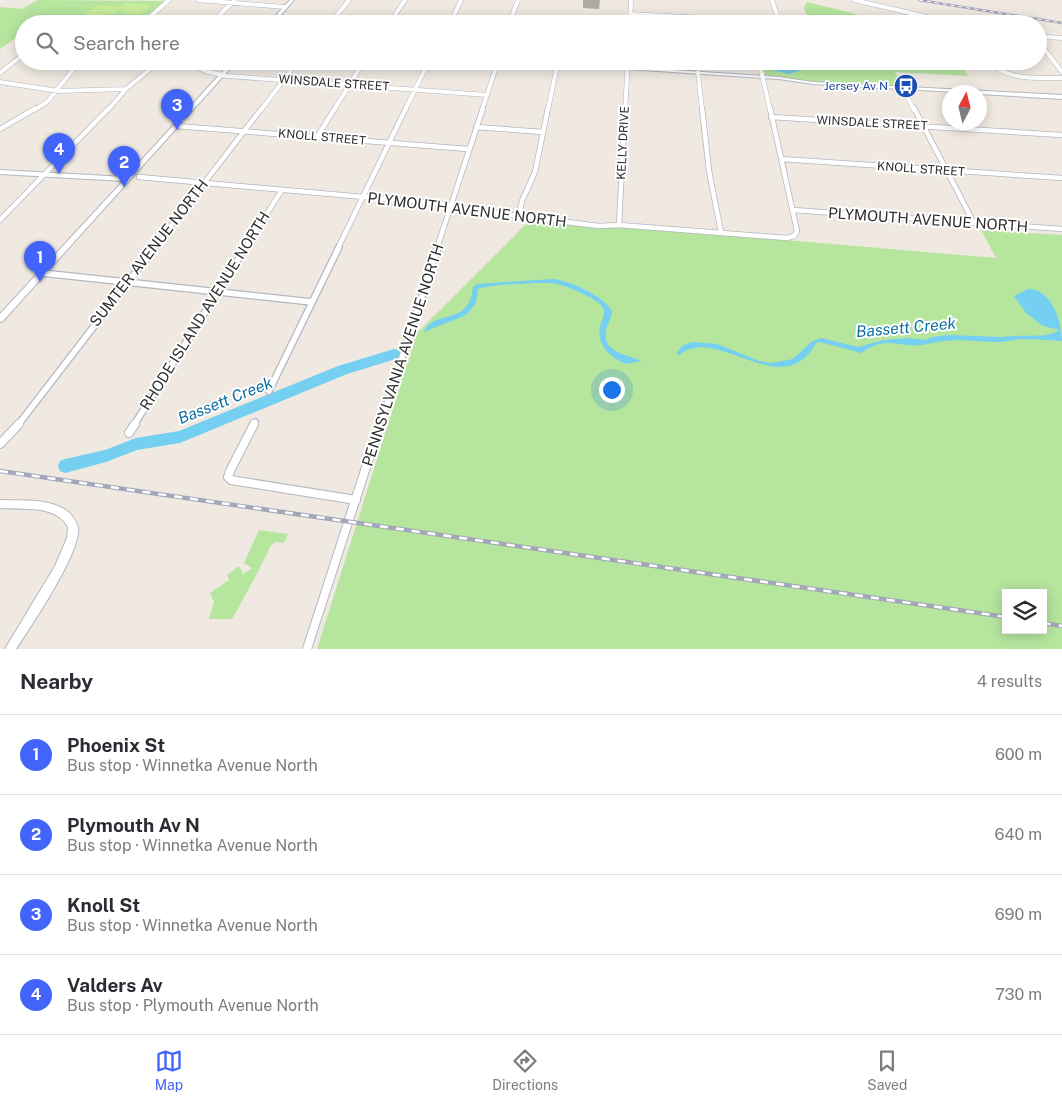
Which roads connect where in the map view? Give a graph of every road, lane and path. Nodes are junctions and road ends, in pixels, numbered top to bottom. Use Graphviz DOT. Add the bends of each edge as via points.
graph roads {
  1 [pos="168,0"];
  2 [pos="198,0"];
  3 [pos="292,0"];
  4 [pos="349,0"];
  5 [pos="405,0"];
  6 [pos="462,0"];
  7 [pos="518,0"];
  8 [pos="631,0"];
  9 [pos="772,0"];
  10 [pos="854,0"];
  11 [pos="234,1"];
  12 [pos="285,7"];
  13 [pos="630,14"];
  14 [pos="152,15"];
  15 [pos="219,15"];
  16 [pos="278,15"];
  17 [pos="337,15"];
  18 [pos="395,15"];
  19 [pos="454,15"];
  20 [pos="512,15"];
  21 [pos="647,15"];
  22 [pos="777,15"];
  23 [pos="919,15"];
  24 [pos="1047,38"];
  25 [pos="1062,38"];
  26 [pos="1047,54"];
  27 [pos="15,61"];
  28 [pos="73,70"];
  29 [pos="149,70"];
  30 [pos="203,70"];
  31 [pos="227,70"];
  32 [pos="291,70"];
  33 [pos="358,70"];
  34 [pos="425,70"];
  35 [pos="495,70"];
  36 [pos="556,70"];
  37 [pos="627,70"];
  38 [pos="662,70"];
  39 [pos="761,70"];
  40 [pos="996,70"];
  41 [pos="698,72"];
  42 [pos="1062,72"];
  43 [pos="0,73"];
  44 [pos="222,75"];
  45 [pos="762,77"];
  46 [pos="1062,78"];
  47 [pos="284,80"];
  48 [pos="0,82"];
  49 [pos="348,84"];
  50 [pos="903,88"];
  51 [pos="126,89"];
  52 [pos="416,89"];
  53 [pos="58,91"];
  54 [pos="487,95"];
  55 [pos="1062,97"];
  56 [pos="771,117"];
  57 [pos="176,126"];
  58 [pos="923,126"];
  59 [pos="476,127"];
  60 [pos="0,129"];
  61 [pos="244,131"];
  62 [pos="543,132"];
  63 [pos="1062,134"];
  64 [pos="317,137"];
  65 [pos="389,143"];
  66 [pos="468,149"];
  67 [pos="781,160"];
  68 [pos="946,170"];
  69 [pos="0,172"];
  70 [pos="46,175"];
  71 [pos="139,177"];
  72 [pos="1062,178"];
  73 [pos="127,179"];
  74 [pos="203,183"];
  75 [pos="282,190"];
  76 [pos="362,197"];
  77 [pos="450,206"];
  78 [pos="793,210"];
  79 [pos="519,214"];
  80 [pos="0,220"];
  81 [pos="974,223"];
  82 [pos="619,225"];
  83 [pos="1062,229"];
  84 [pos="721,232"];
  85 [pos="42,273"];
  86 [pos="126,282"];
  87 [pos="216,292"];
  88 [pos="312,302"];
  89 [pos="0,320"];
  90 [pos="269,391"];
  91 [pos="255,422"];
  92 [pos="128,433"];
  93 [pos="0,444"];
  94 [pos="356,500"];
  95 [pos="0,504"];
  96 [pos="10,649"];
  97 [pos="307,649"];
  1 -- 14 [label="street"];
  2 -- 11 [label="street"];
  3 -- 12 [label="street"];
  4 -- 17 [label="street"];
  5 -- 18 [label="street"];
  6 -- 19 [label="street"];
  7 -- 20 [label="street"];
  8 -- 13 [label="street"];
  9 -- 22 [label="street"];
  10 -- 23 [label="street"];
  11 -- 12 [label="street"];
  11 -- 15 [label="street"];
  12 -- 16 [label="street"];
  13 -- 21 [label="street"];
  24 -- 25 [label="street"];
  26 -- 42 [label="street"];
  27 -- 43 [label="street"];
  28 -- 53 [label="street"];
  29 -- 51 [label="street"];
  30 -- 44 [label="street, WINSDALE STREET"];
  31 -- 44 [label="street"];
  32 -- 47 [label="street, SUMTER AVENUE NORTH"];
  33 -- 49 [label="street"];
  34 -- 52 [label="street"];
  35 -- 54 [label="street, PENNSYLVANIA AVENUE NORTH"];
  36 -- 62 [label="street"];
  37 -- 82 [label="street, KELLY DRIVE"];
  38 -- 41 [label="street"];
  39 -- 45 [label="street"];
  40 -- 46 [label="street" via="1002,74"];
  41 -- 45 [label="street"];
  41 -- 84 [label="street" via="709,171"];
  44 -- 47 [label="street, WINSDALE STREET"];
  44 -- 57 [label="street"];
  45 -- 50 [label="street"];
  45 -- 56 [label="street"];
  47 -- 49 [label="street, WINSDALE STREET"];
  47 -- 61 [label="street, SUMTER AVENUE NORTH"];
  48 -- 53 [label="street"];
  49 -- 52 [label="street, WINSDALE STREET"];
  49 -- 64 [label="street"];
  50 -- 55 [label="street"];
  50 -- 58 [label="street"];
  51 -- 53 [label="street"];
  51 -- 70 [label="street"];
  52 -- 54 [label="street, WINSDALE STREET"];
  52 -- 65 [label="street"];
  53 -- 60 [label="street" via="36,110"];
  54 -- 59 [label="street, PENNSYLVANIA AVENUE NORTH"];
  56 -- 58 [label="street, WINSDALE STREET"];
  56 -- 67 [label="street"];
  57 -- 61 [label="street, KNOLL STREET"];
  57 -- 73 [label="street"];
  58 -- 63 [label="street, WINSDALE STREET"];
  58 -- 68 [label="street"];
  59 -- 62 [label="street"];
  59 -- 66 [label="street, PENNSYLVANIA AVENUE NORTH"];
  61 -- 64 [label="street, KNOLL STREET"];
  61 -- 74 [label="street, SUMTER AVENUE NORTH"];
  62 -- 79 [label="street" via="535,172"];
  64 -- 65 [label="street, KNOLL STREET"];
  65 -- 66 [label="street, KNOLL STREET"];
  65 -- 76 [label="street"];
  66 -- 77 [label="street, PENNSYLVANIA AVENUE NORTH"];
  67 -- 68 [label="street, KNOLL STREET"];
  67 -- 78 [label="street"];
  68 -- 72 [label="street, KNOLL STREET"];
  68 -- 81 [label="street"];
  69 -- 70 [label="street"];
  70 -- 73 [label="street"];
  70 -- 80 [label="street"];
  71 -- 74 [label="street, PLYMOUTH AVENUE NORTH"];
  73 -- 85 [label="street"];
  74 -- 75 [label="street, PLYMOUTH AVENUE NORTH"];
  74 -- 86 [label="street, SUMTER AVENUE NORTH"];
  75 -- 76 [label="street, PLYMOUTH AVENUE NORTH"];
  75 -- 87 [label="street, RHODE ISLAND AVENUE NORTH"];
  76 -- 77 [label="street, PLYMOUTH AVENUE NORTH"];
  76 -- 88 [label="street"];
  77 -- 79 [label="street, PLYMOUTH AVENUE NORTH"];
  77 -- 94 [label="street, PENNSYLVANIA AVENUE NORTH"];
  78 -- 81 [label="street, PLYMOUTH AVENUE NORTH"];
  78 -- 84 [label="street, PLYMOUTH AVENUE NORTH" via="797,231 794,236"];
  79 -- 82 [label="street, PLYMOUTH AVENUE NORTH" via="599,226"];
  81 -- 83 [label="street, PLYMOUTH AVENUE NORTH"];
  82 -- 84 [label="street, PLYMOUTH AVENUE NORTH"];
  85 -- 86 [label="street"];
  85 -- 89 [label="street"];
  86 -- 87 [label="street"];
  86 -- 93 [label="street, SUMTER AVENUE NORTH" via="8,438"];
  87 -- 88 [label="street"];
  87 -- 92 [label="street, RHODE ISLAND AVENUE NORTH"];
  88 -- 90 [label="street"];
  91 -- 94 [label="street" via="228,477 235,482"];
  94 -- 97 [label="street, PENNSYLVANIA AVENUE NORTH"];
  95 -- 96 [label="street" via="54,509 65,515 73,528 64,560"];
}
